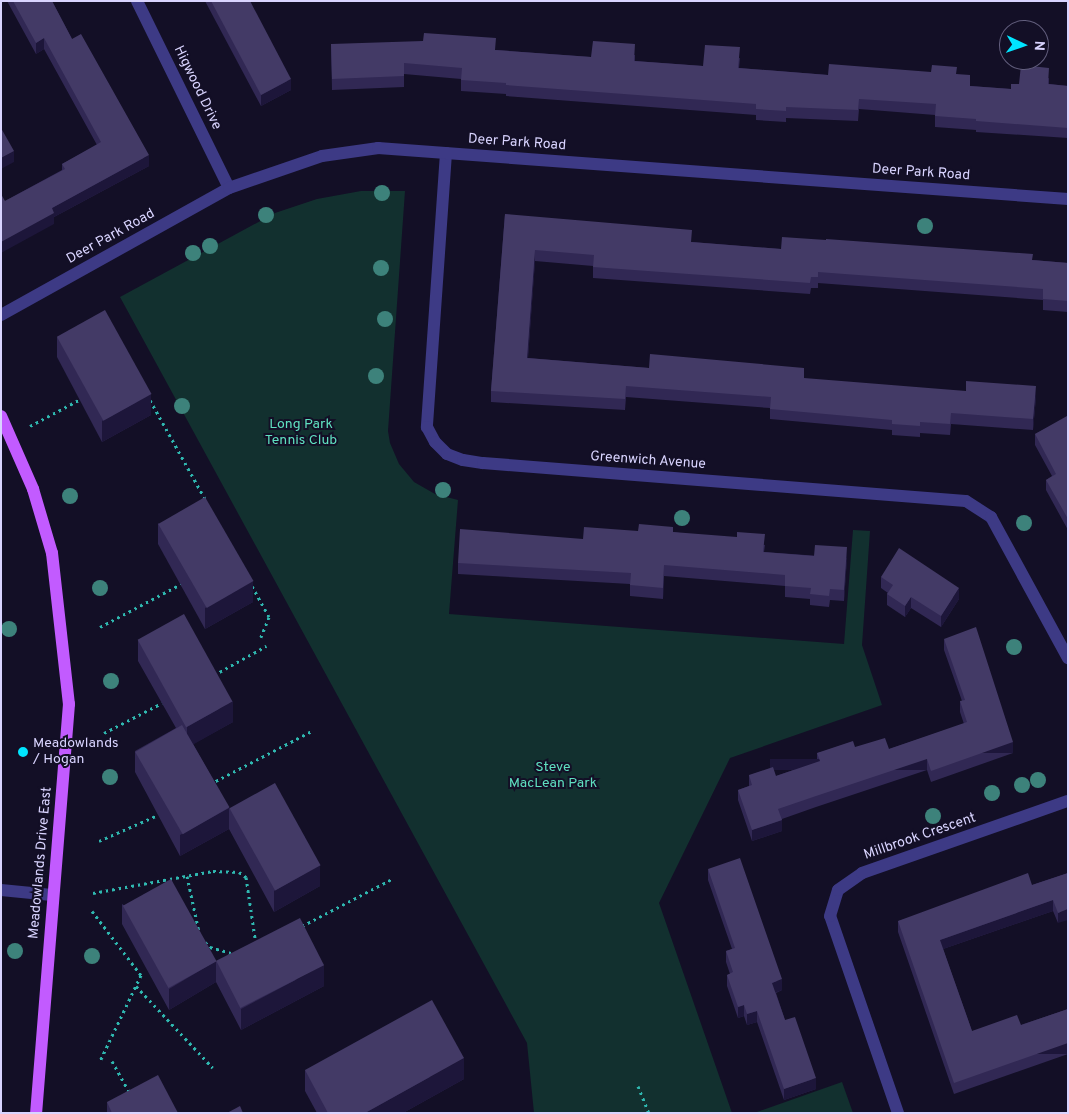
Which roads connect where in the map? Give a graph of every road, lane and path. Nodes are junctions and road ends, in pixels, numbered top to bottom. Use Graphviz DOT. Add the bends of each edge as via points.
graph roads {
  1 [pos="137,1"];
  2 [pos="446,152"];
  3 [pos="229,188"];
  4 [pos="1068,199"];
  5 [pos="1,315"];
  6 [pos="146,392"];
  7 [pos="79,400"];
  8 [pos="1,416"];
  9 [pos="30,426"];
  10 [pos="205,500"];
  11 [pos="180,584"];
  12 [pos="250,584"];
  13 [pos="100,628"];
  14 [pos="261,637"];
  15 [pos="266,646"];
  16 [pos="1068,658"];
  17 [pos="208,678"];
  18 [pos="162,703"];
  19 [pos="312,731"];
  20 [pos="104,733"];
  21 [pos="205,787"];
  22 [pos="1068,801"];
  23 [pos="158,815"];
  24 [pos="99,841"];
  25 [pos="186,876"];
  26 [pos="392,879"];
  27 [pos="1,890"];
  28 [pos="93,893"];
  29 [pos="52,895"];
  30 [pos="92,911"];
  31 [pos="299,928"];
  32 [pos="257,950"];
  33 [pos="244,955"];
  34 [pos="136,986"];
  35 [pos="100,1060"];
  36 [pos="112,1061"];
  37 [pos="213,1068"];
  38 [pos="638,1086"];
  39 [pos="133,1100"];
  40 [pos="36,1113"];
  41 [pos="649,1113"];
  42 [pos="898,1113"];
  1 -- 3 [label="street, Higwood Drive"];
  2 -- 3 [label="street, Deer Park Road" via="378,148 322,156"];
  2 -- 4 [label="street, Deer Park Road"];
  2 -- 16 [label="street, Greenwich Avenue" via="427,427 447,454 483,463 966,501 991,517"];
  3 -- 5 [label="street, Deer Park Road"];
  6 -- 10 [label="path"];
  7 -- 9 [label="path"];
  8 -- 29 [label="main road, Meadowlands Drive East" via="34,489 55,568 69,704"];
  11 -- 13 [label="path"];
  12 -- 14 [label="path" via="268,617"];
  15 -- 17 [label="path"];
  18 -- 20 [label="path"];
  19 -- 21 [label="path"];
  22 -- 42 [label="street, Millbrook Crescent" via="862,873 838,890 830,916"];
  23 -- 24 [label="path"];
  25 -- 28 [label="path"];
  25 -- 32 [label="path" via="225,870 246,877"];
  25 -- 33 [label="path" via="203,940 210,947"];
  26 -- 31 [label="path"];
  27 -- 29 [label="street"];
  29 -- 40 [label="main road, Meadowlands Drive East"];
  30 -- 34 [label="path" via="140,971"];
  34 -- 35 [label="path"];
  34 -- 37 [label="path"];
  36 -- 39 [label="path"];
  38 -- 41 [label="path"];
}
